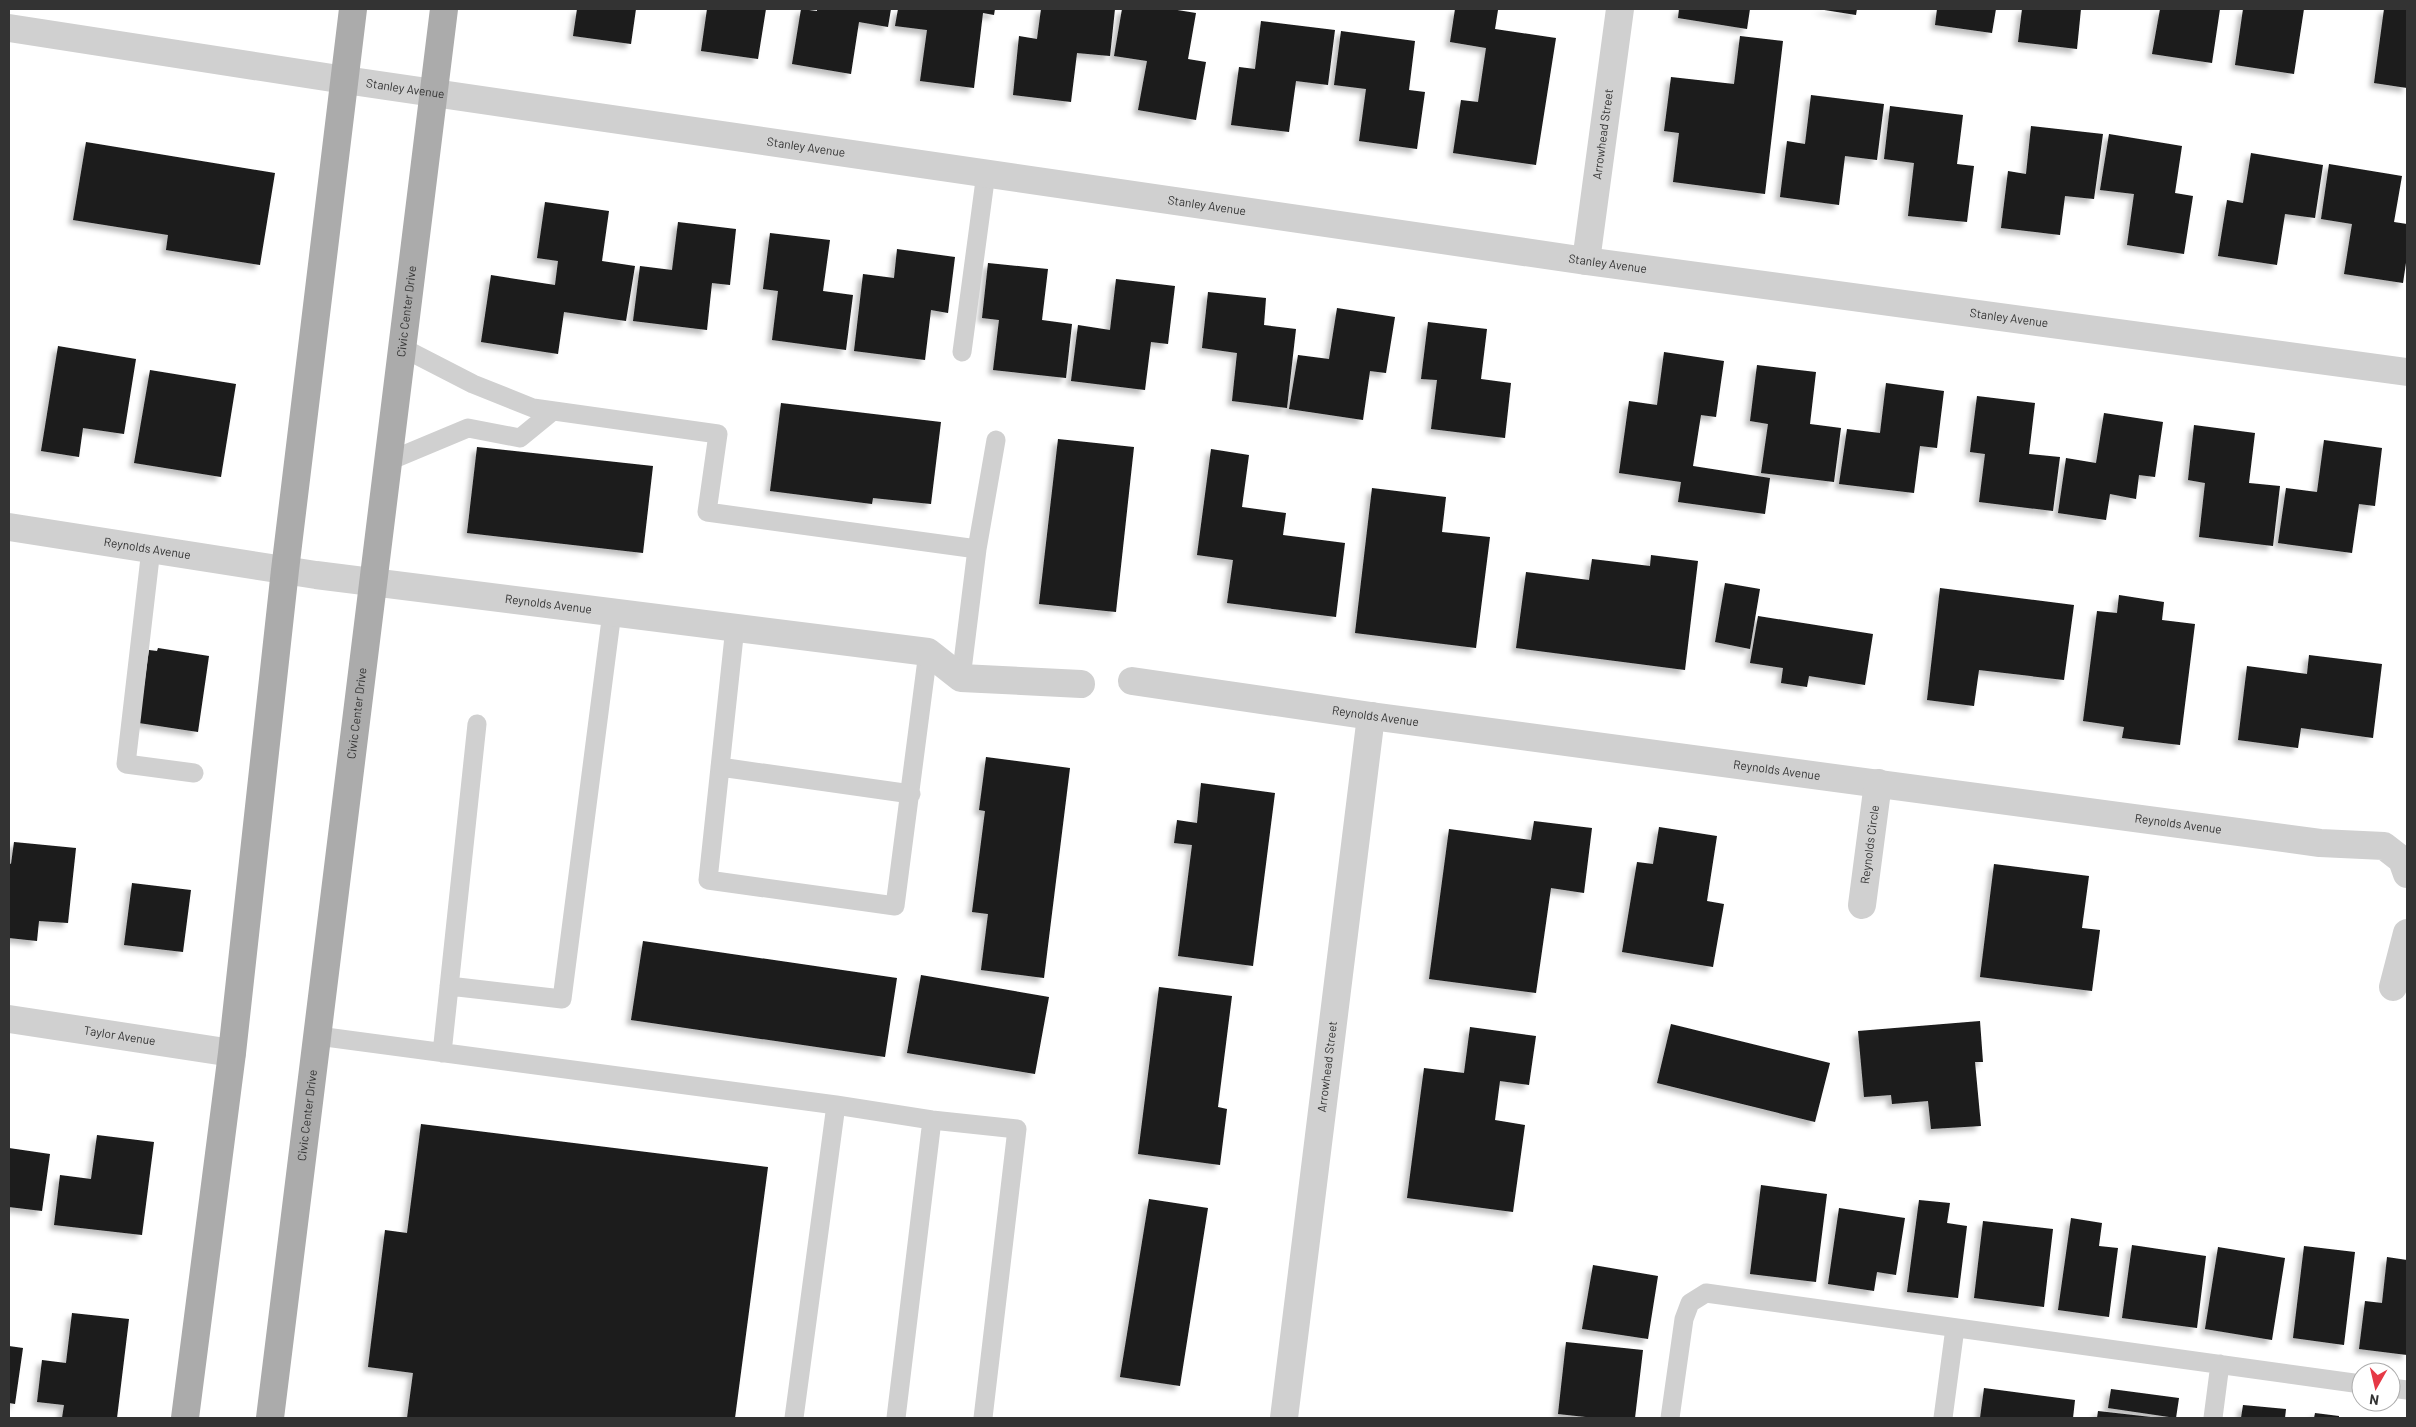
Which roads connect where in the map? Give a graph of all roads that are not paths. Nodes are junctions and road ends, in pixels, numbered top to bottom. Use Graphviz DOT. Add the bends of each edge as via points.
graph roads {
  1 [pos="353,9"];
  2 [pos="444,9"];
  3 [pos="1620,9"];
  4 [pos="9,28"];
  5 [pos="345,80"];
  6 [pos="434,93"];
  7 [pos="986,174"];
  8 [pos="1586,261"];
  9 [pos="403,348"];
  10 [pos="962,352"];
  11 [pos="2407,372"];
  12 [pos="553,410"];
  13 [pos="996,440"];
  14 [pos="389,461"];
  15 [pos="9,526"];
  16 [pos="151,549"];
  17 [pos="977,549"];
  18 [pos="285,570"];
  19 [pos="374,582"];
  20 [pos="612,612"];
  21 [pos="735,628"];
  22 [pos="928,652"];
  23 [pos="961,678"];
  24 [pos="1132,681"];
  25 [pos="1081,684"];
  26 [pos="1371,716"];
  27 [pos="477,724"];
  28 [pos="720,767"];
  29 [pos="194,773"];
  30 [pos="1878,783"];
  31 [pos="911,794"];
  32 [pos="2407,874"];
  33 [pos="1862,905"];
  34 [pos="2407,933"];
  35 [pos="449,986"];
  36 [pos="2393,987"];
  37 [pos="9,1019"];
  38 [pos="318,1036"];
  39 [pos="232,1053"];
  40 [pos="442,1053"];
  41 [pos="836,1105"];
  42 [pos="932,1120"];
  43 [pos="1955,1328"];
  44 [pos="2220,1364"];
  45 [pos="2351,1383"];
  46 [pos="185,1418"];
  47 [pos="270,1418"];
  48 [pos="794,1418"];
  49 [pos="896,1418"];
  50 [pos="983,1418"];
  51 [pos="1284,1418"];
  52 [pos="1670,1418"];
  53 [pos="1943,1418"];
  54 [pos="2213,1418"];
  1 -- 5 [label="main road"];
  2 -- 6 [label="main road, Civic Center Drive"];
  3 -- 8 [label="street, Arrowhead Street"];
  4 -- 5 [label="street, Stanley Avenue"];
  5 -- 6 [label="street, Stanley Avenue"];
  5 -- 18 [label="main road"];
  6 -- 7 [label="street, Stanley Avenue"];
  6 -- 9 [label="main road, Civic Center Drive"];
  7 -- 8 [label="street, Stanley Avenue"];
  7 -- 10 [label="lane"];
  8 -- 11 [label="street, Stanley Avenue"];
  9 -- 12 [label="lane" via="473,384 533,408"];
  9 -- 14 [label="main road, Civic Center Drive"];
  12 -- 14 [label="lane" via="520,438 468,428"];
  12 -- 17 [label="lane" via="718,434 707,512"];
  13 -- 17 [label="lane"];
  14 -- 19 [label="main road, Civic Center Drive"];
  15 -- 16 [label="street, Reynolds Avenue"];
  16 -- 18 [label="street, Reynolds Avenue"];
  16 -- 29 [label="lane" via="126,764"];
  17 -- 23 [label="lane"];
  18 -- 19 [label="street, Reynolds Avenue"];
  18 -- 39 [label="main road"];
  19 -- 20 [label="street, Reynolds Avenue"];
  19 -- 38 [label="main road, Civic Center Drive"];
  20 -- 21 [label="street, Reynolds Avenue"];
  20 -- 35 [label="lane" via="562,999"];
  21 -- 22 [label="street, Reynolds Avenue"];
  21 -- 28 [label="lane"];
  22 -- 23 [label="street"];
  22 -- 31 [label="lane"];
  23 -- 25 [label="street"];
  24 -- 26 [label="street, Reynolds Avenue"];
  26 -- 30 [label="street, Reynolds Avenue"];
  26 -- 51 [label="street, Arrowhead Street"];
  27 -- 35 [label="lane"];
  28 -- 31 [label="lane"];
  28 -- 31 [label="lane" via="708,880 816,896 895,906"];
  30 -- 32 [label="street, Reynolds Avenue" via="2320,843 2384,846 2402,860"];
  30 -- 33 [label="street, Reynolds Circle"];
  34 -- 36 [label="street"];
  35 -- 40 [label="lane"];
  37 -- 39 [label="street, Taylor Avenue"];
  38 -- 40 [label="lane"];
  38 -- 47 [label="main road, Civic Center Drive"];
  39 -- 46 [label="main road"];
  40 -- 41 [label="lane"];
  41 -- 42 [label="lane"];
  41 -- 48 [label="lane"];
  42 -- 49 [label="lane"];
  42 -- 50 [label="lane" via="1017,1129"];
  43 -- 44 [label="lane"];
  43 -- 52 [label="lane" via="1706,1293 1690,1303 1684,1319"];
  43 -- 53 [label="lane"];
  44 -- 45 [label="lane"];
  44 -- 54 [label="lane"];
}
